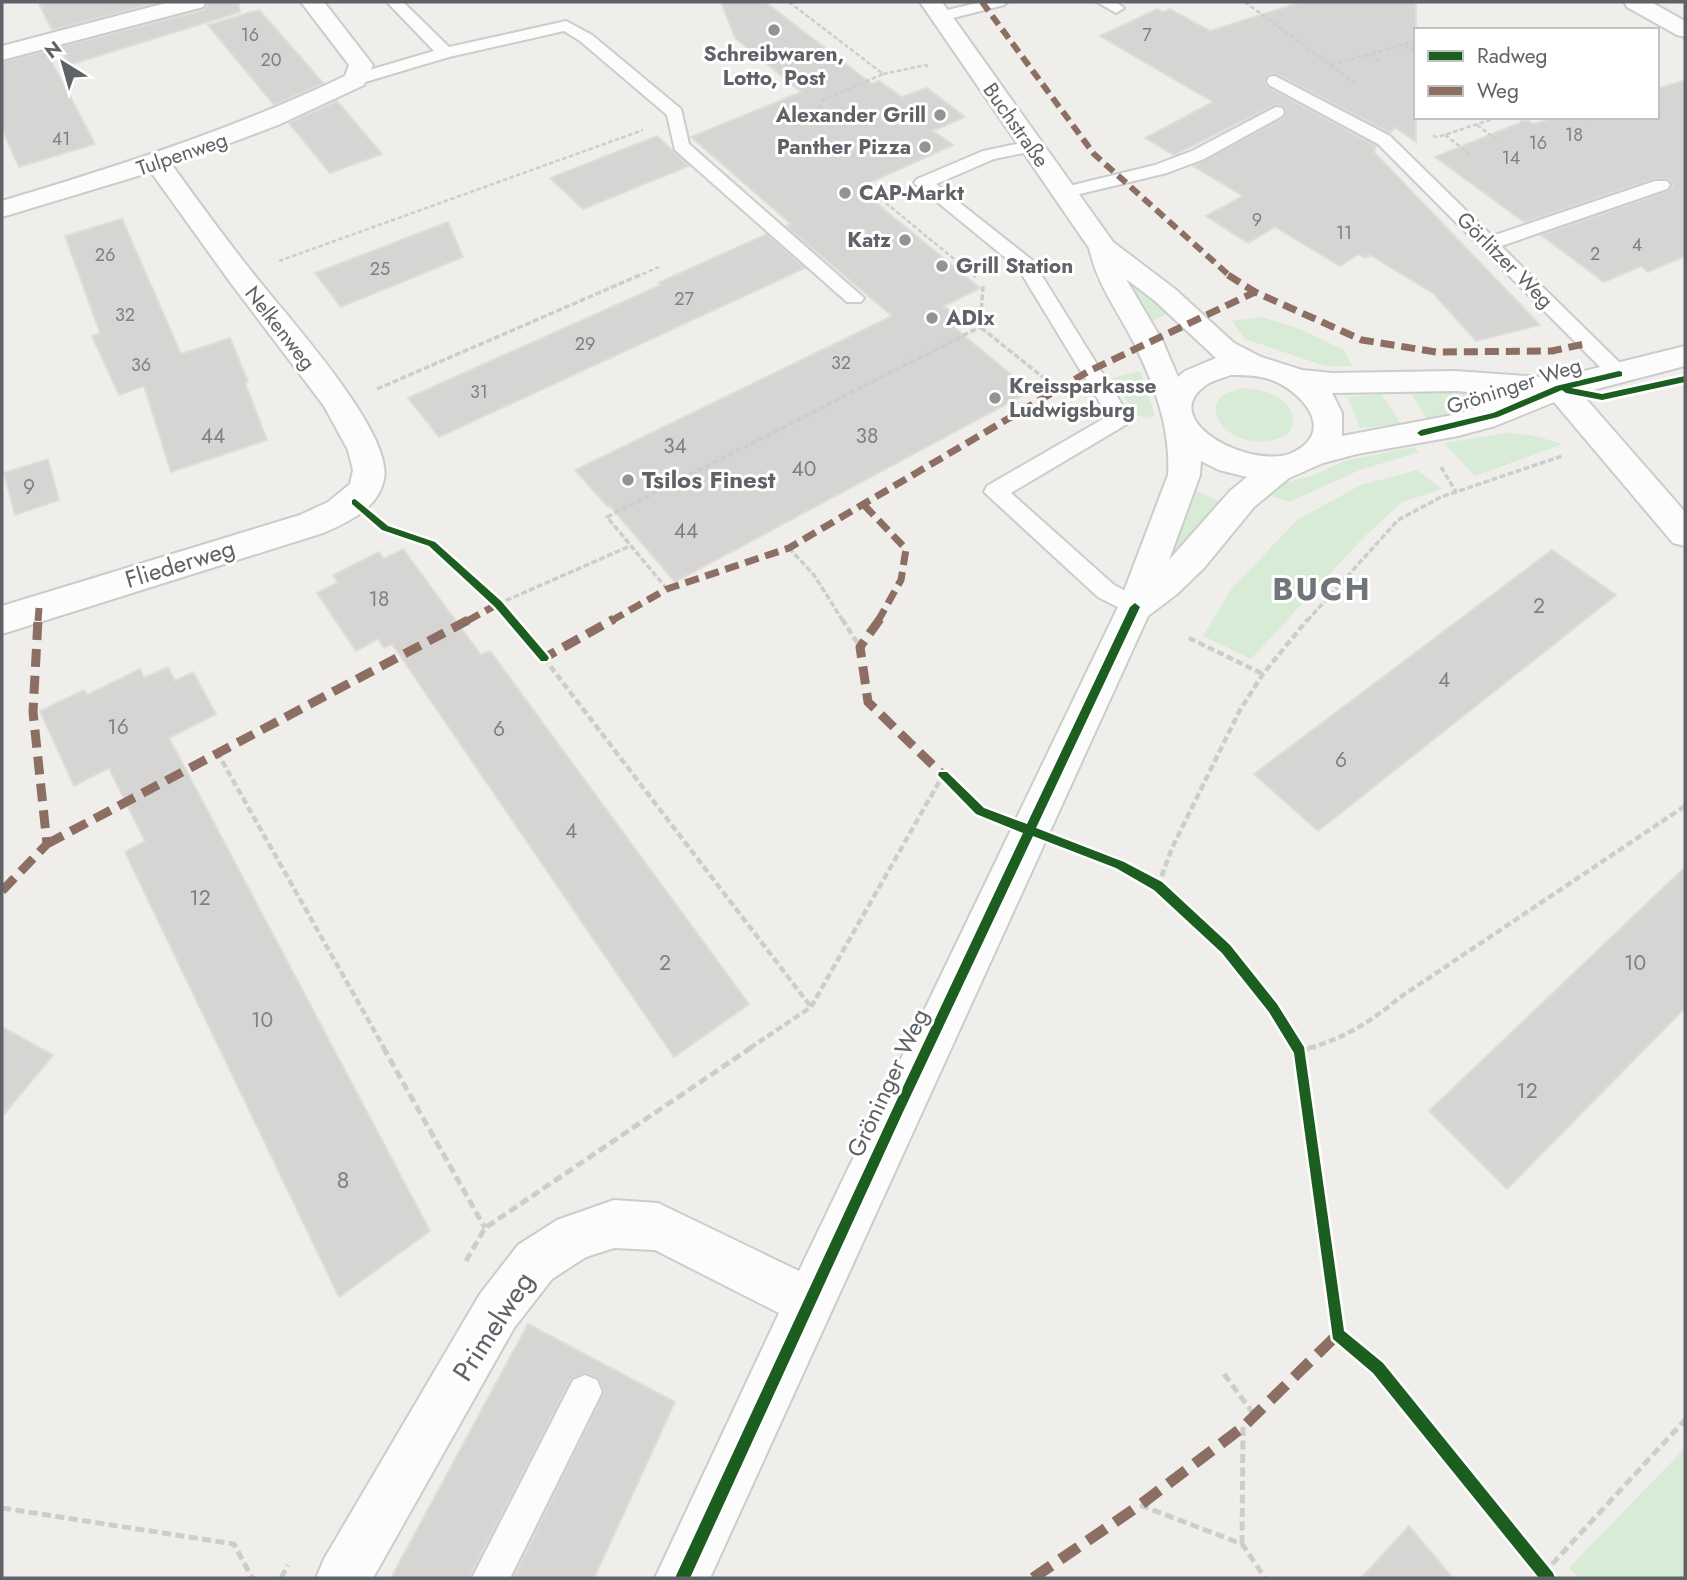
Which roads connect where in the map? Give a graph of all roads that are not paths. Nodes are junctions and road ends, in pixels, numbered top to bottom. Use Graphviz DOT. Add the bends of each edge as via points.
graph roads {
  1 [pos="195,2"];
  2 [pos="312,2"];
  3 [pos="395,2"];
  4 [pos="999,2"];
  5 [pos="1635,2"];
  6 [pos="936,9"];
  7 [pos="1685,30"];
  8 [pos="2,53"];
  9 [pos="445,53"];
  10 [pos="355,80"];
  11 [pos="1275,81"];
  12 [pos="1276,112"];
  13 [pos="1031,146"];
  14 [pos="158,163"];
  15 [pos="1661,185"];
  16 [pos="1063,193"];
  17 [pos="2,209"];
  18 [pos="1488,244"];
  19 [pos="1102,248"];
  20 [pos="854,298"];
  21 [pos="1685,356"];
  22 [pos="1252,365"];
  23 [pos="1619,374"];
  24 [pos="1298,380"];
  25 [pos="1559,388"];
  26 [pos="1178,415"];
  27 [pos="1316,454"];
  28 [pos="1278,469"];
  29 [pos="355,502"];
  30 [pos="1685,534"];
  31 [pos="1135,607"];
  32 [pos="2,620"];
  33 [pos="809,1302"];
  34 [pos="585,1392"];
  35 [pos="343,1578"];
  36 [pos="490,1578"];
  37 [pos="682,1578"];
  1 -- 8 [label="street"];
  2 -- 10 [label="street" via="361,65"];
  3 -- 9 [label="lane"];
  4 -- 6 [label="lane"];
  5 -- 7 [label="street"];
  6 -- 13 [label="street, Buchstraße"];
  9 -- 10 [label="lane"];
  9 -- 20 [label="lane" via="566,26 675,113 681,146"];
  10 -- 14 [label="street, Tulpenweg" via="229,138"];
  11 -- 18 [label="lane, Görlitzer Weg" via="1391,146"];
  12 -- 16 [label="lane" via="1198,155"];
  13 -- 16 [label="street, Buchstraße"];
  13 -- 31 [label="lane" via="989,155 923,183 1025,264 1120,419 995,492 1106,591"];
  14 -- 17 [label="street, Tulpenweg"];
  14 -- 29 [label="street, Nelkenweg" via="340,405 369,469"];
  15 -- 18 [label="lane"];
  16 -- 19 [label="street, Buchstraße"];
  18 -- 23 [label="lane, Görlitzer Weg"];
  19 -- 22 [label="street, Buchstraße" via="1165,295 1224,350"];
  19 -- 26 [label="street, Buchstraße" via="1110,276 1147,342"];
  21 -- 23 [label="street, Gröninger Weg"];
  22 -- 24 [label="street, Gröninger Weg"];
  22 -- 26 [label="street, Gröninger Weg" via="1206,370 1191,379 1181,392"];
  23 -- 25 [label="street, Gröninger Weg"];
  24 -- 25 [label="street, Gröninger Weg"];
  24 -- 27 [label="street, Gröninger Weg" via="1315,393 1330,426"];
  25 -- 27 [label="street, Gröninger Weg" via="1495,415"];
  25 -- 30 [label="street"];
  26 -- 28 [label="street, Gröninger Weg" via="1191,439 1208,453 1229,463"];
  26 -- 31 [label="street, Gröninger Weg" via="1184,475"];
  27 -- 28 [label="street, Gröninger Weg"];
  28 -- 31 [label="street, Gröninger Weg" via="1242,499 1192,559"];
  29 -- 32 [label="street, Fliederweg" via="311,524"];
  31 -- 33 [label="street, Gröninger Weg"];
  33 -- 35 [label="street, Primelweg" via="658,1227 614,1224 574,1237 535,1262 497,1311"];
  33 -- 37 [label="street, Gröninger Weg"];
  34 -- 36 [label="lane"];
}
